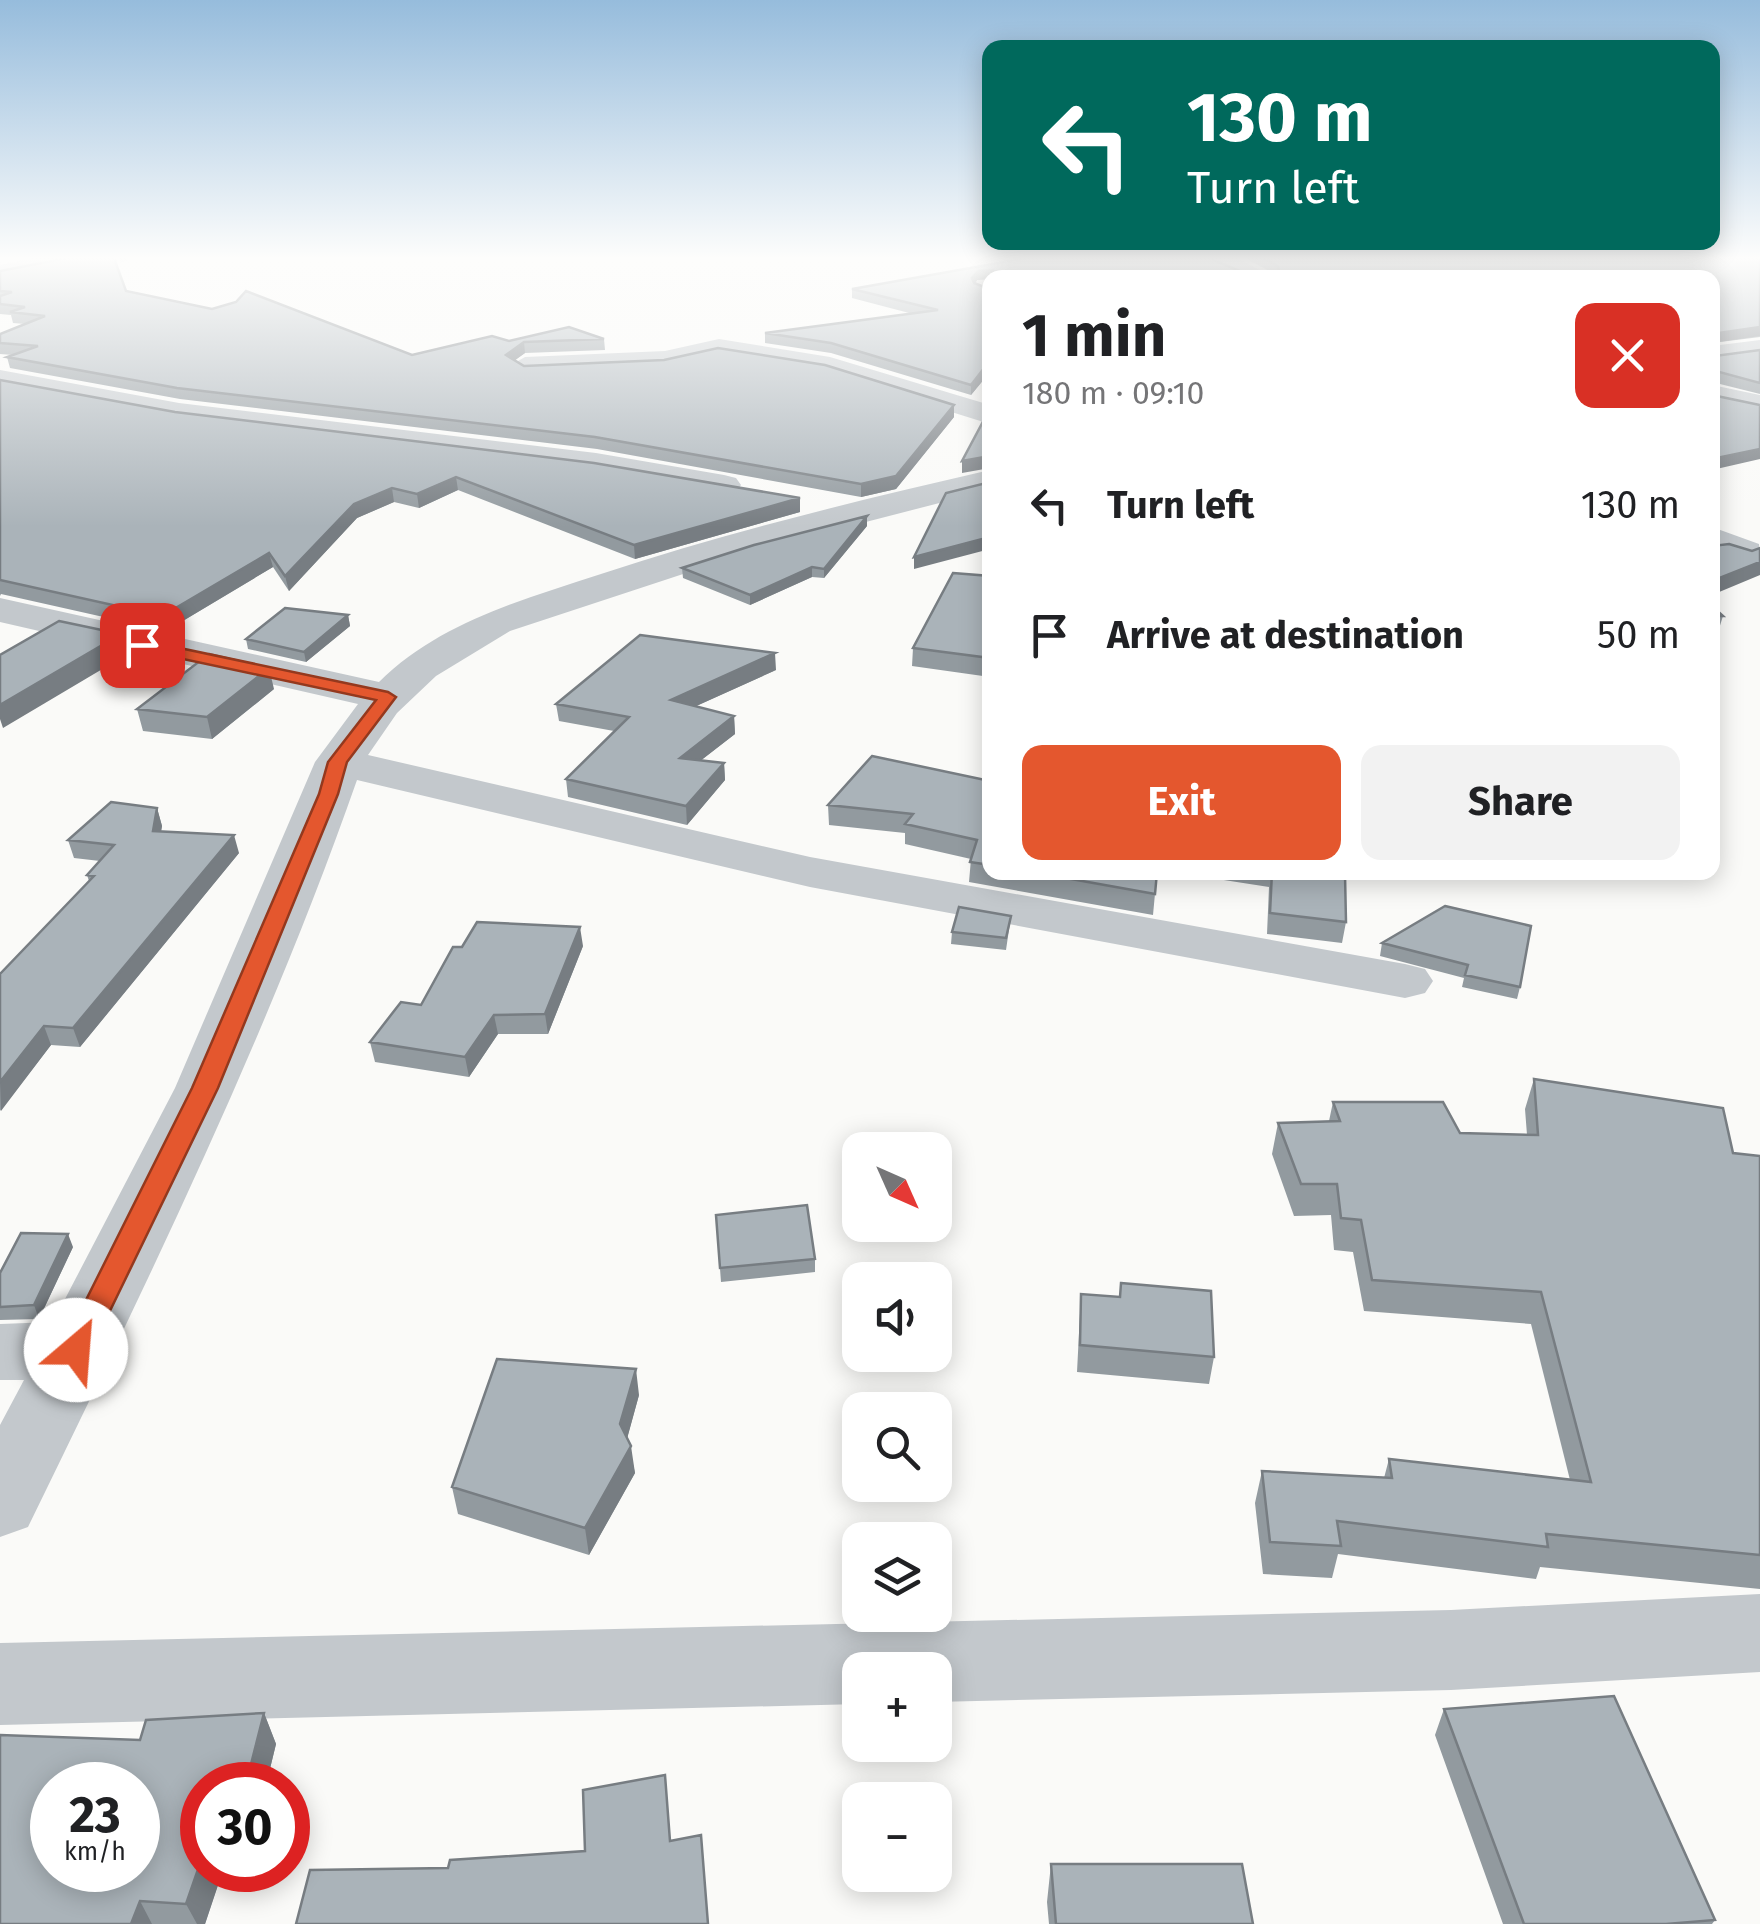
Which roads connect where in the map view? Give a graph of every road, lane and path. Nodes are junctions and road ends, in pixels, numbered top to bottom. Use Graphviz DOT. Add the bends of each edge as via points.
graph roads {
  1 [pos="712,348"];
  2 [pos="729,348"];
  3 [pos="1760,348"];
  4 [pos="1720,353"];
  5 [pos="525,365"];
  6 [pos="0,379"];
  7 [pos="1720,396"];
  8 [pos="1760,404"];
  9 [pos="982,412"];
  10 [pos="982,485"];
  11 [pos="750,490"];
  12 [pos="789,496"];
  13 [pos="866,510"];
  14 [pos="0,610"];
  15 [pos="388,697"];
  16 [pos="338,762"];
  17 [pos="1404,981"];
  18 [pos="76,1350"];
  19 [pos="0,1352"];
  20 [pos="0,1503"];
  21 [pos="1760,1633"];
  22 [pos="0,1684"];
  1 -- 5 [label="street" via="665,359"];
  2 -- 9 [label="street" via="830,365"];
  3 -- 4 [label="street"];
  6 -- 11 [label="street" via="179,412 578,461"];
  7 -- 8 [label="street"];
  10 -- 13 [label="street"];
  12 -- 13 [label="street"];
  13 -- 15 [label="street" via="715,549 538,608 466,637"];
  14 -- 15 [label="street"];
  15 -- 16 [label="street"];
  16 -- 17 [label="street" via="810,872"];
  16 -- 18 [label="street" via="205,1088"];
  18 -- 19 [label="street"];
  18 -- 20 [label="street"];
  21 -- 22 [label="street" via="1452,1650"];
}
